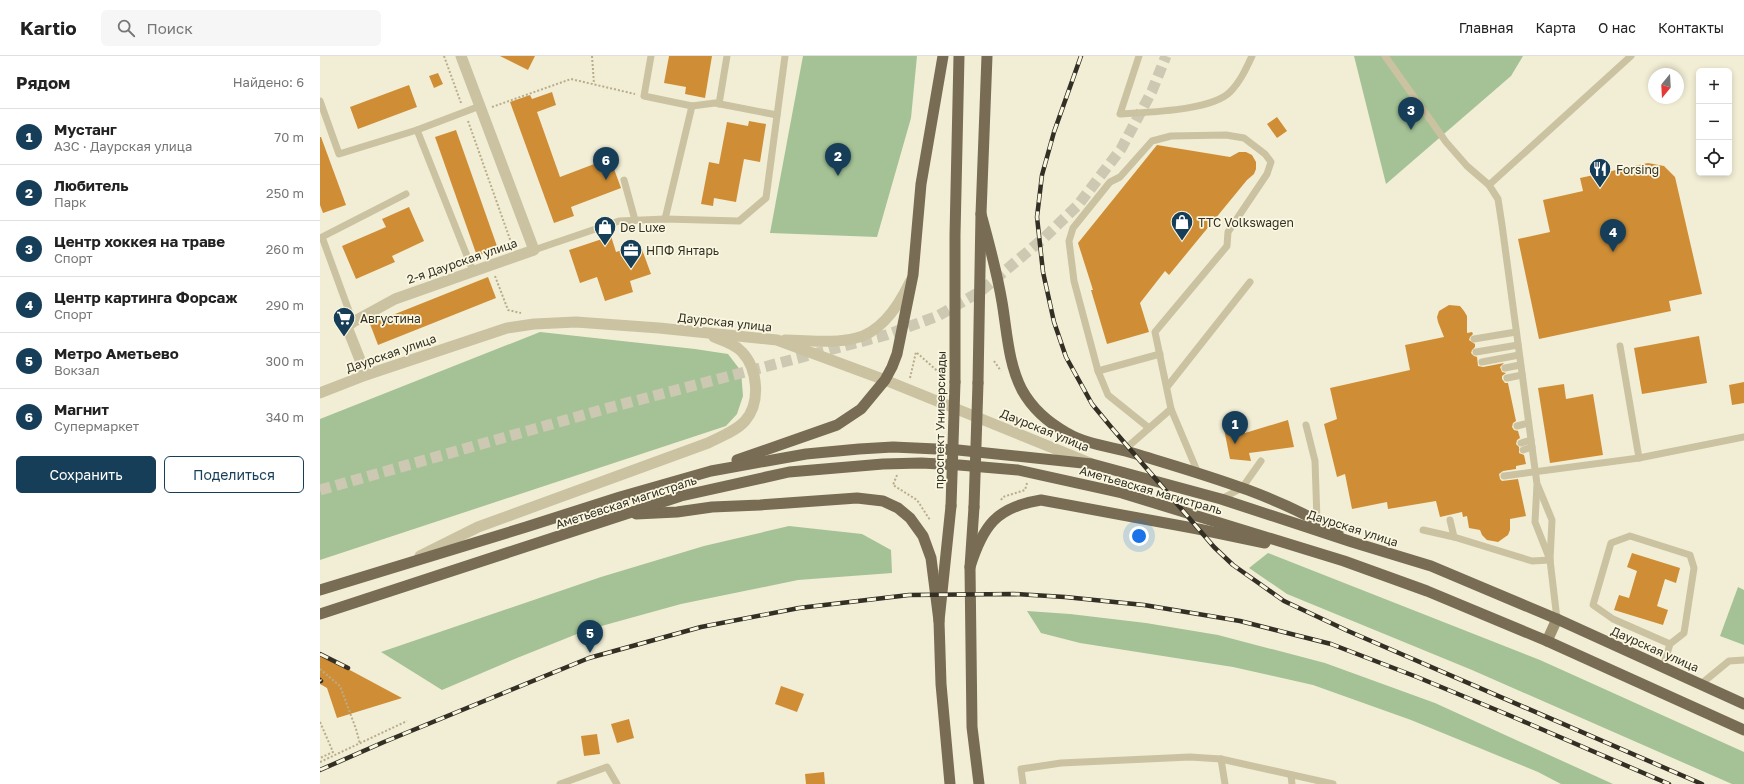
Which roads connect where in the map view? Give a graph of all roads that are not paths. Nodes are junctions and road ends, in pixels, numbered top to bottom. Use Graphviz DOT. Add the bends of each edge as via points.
graph roads {
  1 [pos="461,56"];
  2 [pos="651,56"];
  3 [pos="727,56"];
  4 [pos="785,56"];
  5 [pos="943,56"];
  6 [pos="959,56"];
  7 [pos="988,56"];
  8 [pos="1139,56"];
  9 [pos="1252,56"];
  10 [pos="1385,56"];
  11 [pos="1631,56"];
  12 [pos="320,101"];
  13 [pos="719,104"];
  14 [pos="692,106"];
  15 [pos="481,108"];
  16 [pos="777,115"];
  17 [pos="417,130"];
  18 [pos="624,180"];
  19 [pos="1489,185"];
  20 [pos="406,194"];
  21 [pos="981,214"];
  22 [pos="665,219"];
  23 [pos="635,220"];
  24 [pos="534,250"];
  25 [pos="473,271"];
  26 [pos="913,275"];
  27 [pos="1250,282"];
  28 [pos="353,322"];
  29 [pos="701,332"];
  30 [pos="1516,332"];
  31 [pos="1474,339"];
  32 [pos="777,340"];
  33 [pos="1518,345"];
  34 [pos="1620,346"];
  35 [pos="1476,352"];
  36 [pos="1160,354"];
  37 [pos="1519,355"];
  38 [pos="1482,362"];
  39 [pos="1520,365"];
  40 [pos="1505,368"];
  41 [pos="1098,371"];
  42 [pos="366,375"];
  43 [pos="1522,375"];
  44 [pos="1507,378"];
  45 [pos="885,380"];
  46 [pos="1167,388"];
  47 [pos="320,393"];
  48 [pos="1171,409"];
  49 [pos="1528,423"];
  50 [pos="1306,425"];
  51 [pos="1517,426"];
  52 [pos="1149,428"];
  53 [pos="1744,437"];
  54 [pos="1532,444"];
  55 [pos="1522,446"];
  56 [pos="1124,450"];
  57 [pos="1639,458"];
  58 [pos="1260,461"];
  59 [pos="1092,464"];
  60 [pos="711,471"];
  61 [pos="1535,471"];
  62 [pos="1198,473"];
  63 [pos="1504,476"];
  64 [pos="1537,484"];
  65 [pos="1242,488"];
  66 [pos="1221,499"];
  67 [pos="619,515"];
  68 [pos="1317,520"];
  69 [pos="1450,520"];
  70 [pos="1423,530"];
  71 [pos="1454,538"];
  72 [pos="1352,542"];
  73 [pos="1550,560"];
  74 [pos="1344,561"];
  75 [pos="409,562"];
  76 [pos="970,567"];
  77 [pos="320,590"];
  78 [pos="320,614"];
  79 [pos="1558,619"];
  80 [pos="939,621"];
  81 [pos="1548,641"];
  82 [pos="1670,644"];
  83 [pos="1744,660"];
  84 [pos="1663,667"];
  85 [pos="1701,684"];
  86 [pos="1744,704"];
  87 [pos="1744,730"];
  88 [pos="1221,759"];
  89 [pos="1291,775"];
  90 [pos="560,784"];
  91 [pos="617,784"];
  92 [pos="950,784"];
  93 [pos="979,784"];
  94 [pos="1023,784"];
  95 [pos="1225,784"];
  96 [pos="1292,784"];
  97 [pos="1333,784"];
  1 -- 15 [label="street, 2-я Даурская улица"];
  2 -- 14 [label="lane" via="644,96"];
  3 -- 13 [label="lane"];
  4 -- 16 [label="lane"];
  5 -- 26 [label="main road" via="921,184"];
  6 -- 80 [label="main road, проспект Универсиады, bridge" via="951,506"];
  7 -- 21 [label="main road"];
  8 -- 9 [label="lane" via="1120,114 1202,106 1228,94 1240,81"];
  10 -- 19 [label="lane" via="1446,142 1467,166"];
  11 -- 19 [label="lane"];
  12 -- 17 [label="lane" via="339,154"];
  13 -- 14 [label="lane"];
  13 -- 16 [label="lane"];
  14 -- 22 [label="lane"];
  15 -- 17 [label="lane"];
  15 -- 24 [label="street, 2-я Даурская улица"];
  16 -- 22 [label="lane" via="766,198 739,221"];
  17 -- 25 [label="lane"];
  18 -- 23 [label="lane"];
  19 -- 30 [label="lane" via="1498,200"];
  20 -- 28 [label="lane" via="322,238"];
  21 -- 56 [label="main road" via="994,262 1013,369 1022,390 1035,409 1068,434"];
  21 -- 76 [label="main road, bridge" via="978,383"];
  22 -- 23 [label="lane"];
  23 -- 24 [label="lane" via="619,221"];
  24 -- 25 [label="street, 2-я Даурская улица"];
  25 -- 28 [label="street, 2-я Даурская улица" via="395,299"];
  26 -- 32 [label="street" via="893,312 875,328 857,338"];
  26 -- 45 [label="main road" via="898,354"];
  27 -- 46 [label="lane"];
  28 -- 42 [label="street" via="347,327"];
  29 -- 32 [label="street, Даурская улица"];
  29 -- 42 [label="street, Даурская улица" via="576,322 534,324 507,328"];
  29 -- 75 [label="street" via="737,348 751,366 755,392 753,408 745,422 708,443 478,527"];
  30 -- 31 [label="lane"];
  30 -- 33 [label="lane"];
  32 -- 45 [label="street, Даурская улица"];
  33 -- 35 [label="lane"];
  33 -- 37 [label="lane"];
  34 -- 57 [label="lane"];
  36 -- 41 [label="lane"];
  36 -- 41 [label="lane" via="1155,332 1227,246 1228,232 1267,174 1271,162 1261,150 1244,138 1226,135 1171,136 1152,141 1120,177 1110,182 1073,228 1069,241 1074,281"];
  36 -- 46 [label="lane"];
  37 -- 38 [label="lane"];
  37 -- 39 [label="lane"];
  39 -- 40 [label="lane"];
  39 -- 43 [label="lane"];
  41 -- 52 [label="lane" via="1108,395"];
  42 -- 47 [label="street, Даурская улица"];
  43 -- 44 [label="lane"];
  43 -- 49 [label="lane"];
  45 -- 59 [label="street, Даурская улица"];
  45 -- 60 [label="main road" via="861,409 837,425"];
  46 -- 48 [label="lane"];
  48 -- 52 [label="lane"];
  48 -- 62 [label="lane"];
  49 -- 51 [label="lane"];
  49 -- 54 [label="lane"];
  50 -- 68 [label="lane" via="1315,461"];
  52 -- 56 [label="lane"];
  53 -- 57 [label="lane"];
  54 -- 55 [label="lane"];
  54 -- 61 [label="lane"];
  56 -- 62 [label="main road"];
  57 -- 61 [label="lane"];
  58 -- 65 [label="lane"];
  59 -- 60 [label="main road, Аметьевская магистраль" via="958,450 893,448 806,454"];
  59 -- 66 [label="main road, Даурская улица"];
  60 -- 75 [label="main road, Аметьевская магистраль"];
  61 -- 63 [label="lane"];
  61 -- 64 [label="lane"];
  62 -- 65 [label="main road"];
  64 -- 73 [label="lane" via="1535,522"];
  64 -- 73 [label="lane" via="1552,520"];
  65 -- 66 [label="lane"];
  65 -- 68 [label="main road"];
  66 -- 72 [label="main road, Даурская улица"];
  67 -- 74 [label="main road, Аметьевская магистраль" via="681,496 789,472 883,464 959,465 1018,470 1122,493"];
  67 -- 78 [label="main road, Аметьевская магистраль"];
  67 -- 80 [label="main road" via="857,498 883,501 898,508 910,518 923,536 930,558"];
  68 -- 72 [label="main road"];
  69 -- 71 [label="lane"];
  70 -- 71 [label="lane"];
  71 -- 73 [label="lane" via="1532,561"];
  72 -- 79 [label="main road, Даурская улица" via="1431,566"];
  73 -- 79 [label="lane"];
  74 -- 76 [label="main road" via="1198,529 1040,500 1008,509 994,519 978,542"];
  74 -- 81 [label="main road" via="1426,591"];
  75 -- 77 [label="main road, Аметьевская магистраль"];
  76 -- 93 [label="main road" via="972,727"];
  79 -- 81 [label="main road"];
  79 -- 84 [label="main road, Даурская улица"];
  80 -- 92 [label="main road, проспект Универсиады" via="941,684"];
  81 -- 87 [label="main road"];
  82 -- 82 [label="lane" via="1613,619 1593,605 1611,543 1630,536 1690,555 1694,568 1684,633"];
  82 -- 84 [label="lane"];
  83 -- 85 [label="lane" via="1729,661"];
  84 -- 85 [label="main road, Даурская улица"];
  85 -- 86 [label="main road, Даурская улица"];
  88 -- 89 [label="lane"];
  88 -- 94 [label="lane" via="1190,757 1061,763 1021,769"];
  88 -- 95 [label="lane"];
  89 -- 96 [label="lane"];
  89 -- 97 [label="lane"];
  90 -- 91 [label="lane" via="607,767"];
}
